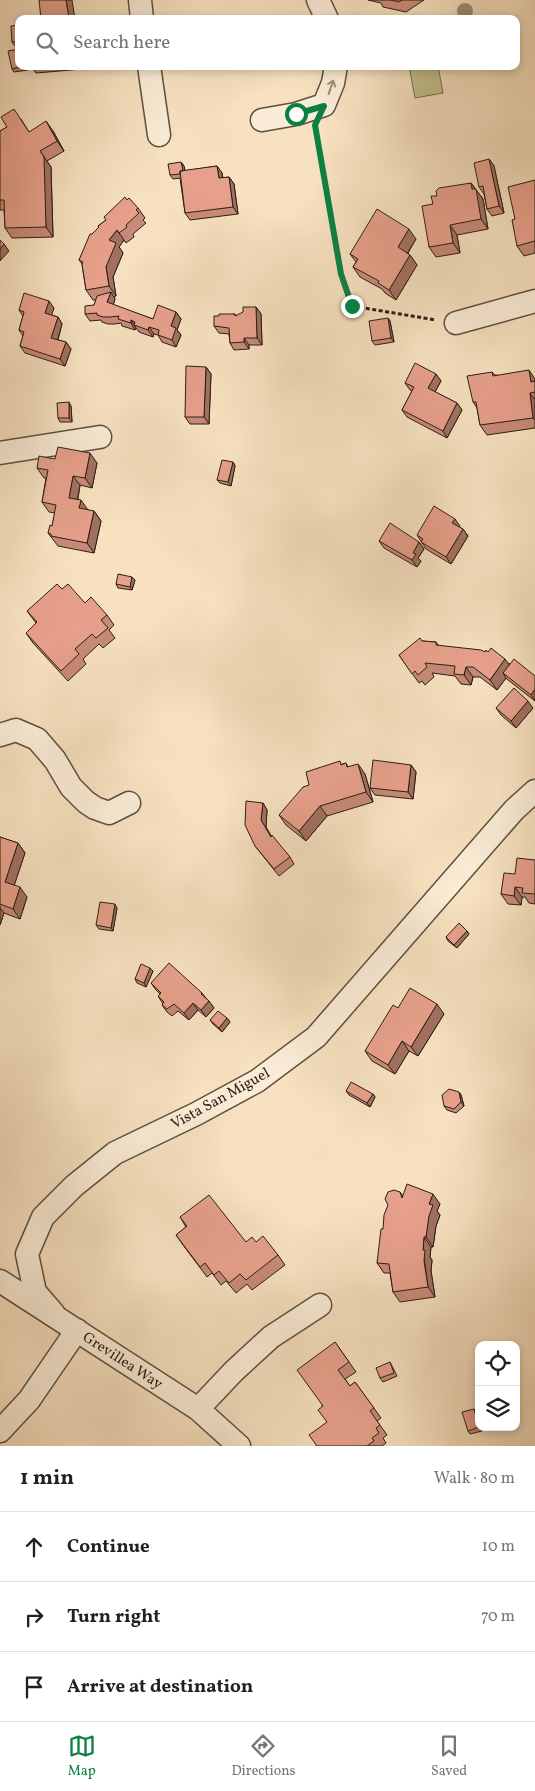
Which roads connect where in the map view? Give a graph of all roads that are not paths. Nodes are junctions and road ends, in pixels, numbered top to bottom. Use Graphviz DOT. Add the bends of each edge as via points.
graph roads {
  1 [pos="140,0"];
  2 [pos="318,0"];
  3 [pos="142,15"];
  4 [pos="325,15"];
  5 [pos="150,70"];
  6 [pos="335,70"];
  7 [pos="262,120"];
  8 [pos="158,135"];
  9 [pos="535,301"];
  10 [pos="456,323"];
  11 [pos="100,437"];
  12 [pos="0,453"];
  13 [pos="0,735"];
  14 [pos="535,791"];
  15 [pos="129,803"];
  16 [pos="0,1281"];
  17 [pos="320,1305"];
  18 [pos="54,1314"];
  19 [pos="77,1330"];
  20 [pos="198,1409"];
  21 [pos="0,1431"];
  22 [pos="239,1446"];
  1 -- 3 [label="street"];
  2 -- 4 [label="street"];
  5 -- 8 [label="street"];
  7 -- 6 [label="street, one-way" via="324,106"];
  9 -- 10 [label="street"];
  11 -- 12 [label="street"];
  13 -- 15 [label="street" via="16,730 38,739 71,787 95,808 109,813"];
  14 -- 18 [label="street, Vista San Miguel" via="514,810 316,1037 257,1080 115,1153 74,1186 43,1217 26,1254 35,1292"];
  16 -- 18 [label="street, Grevillea Way"];
  17 -- 20 [label="street" via="270,1337"];
  18 -- 19 [label="street, Grevillea Way"];
  19 -- 20 [label="street, Grevillea Way"];
  19 -- 21 [label="street" via="29,1400"];
  20 -- 22 [label="street, Grevillea Way"];
}
